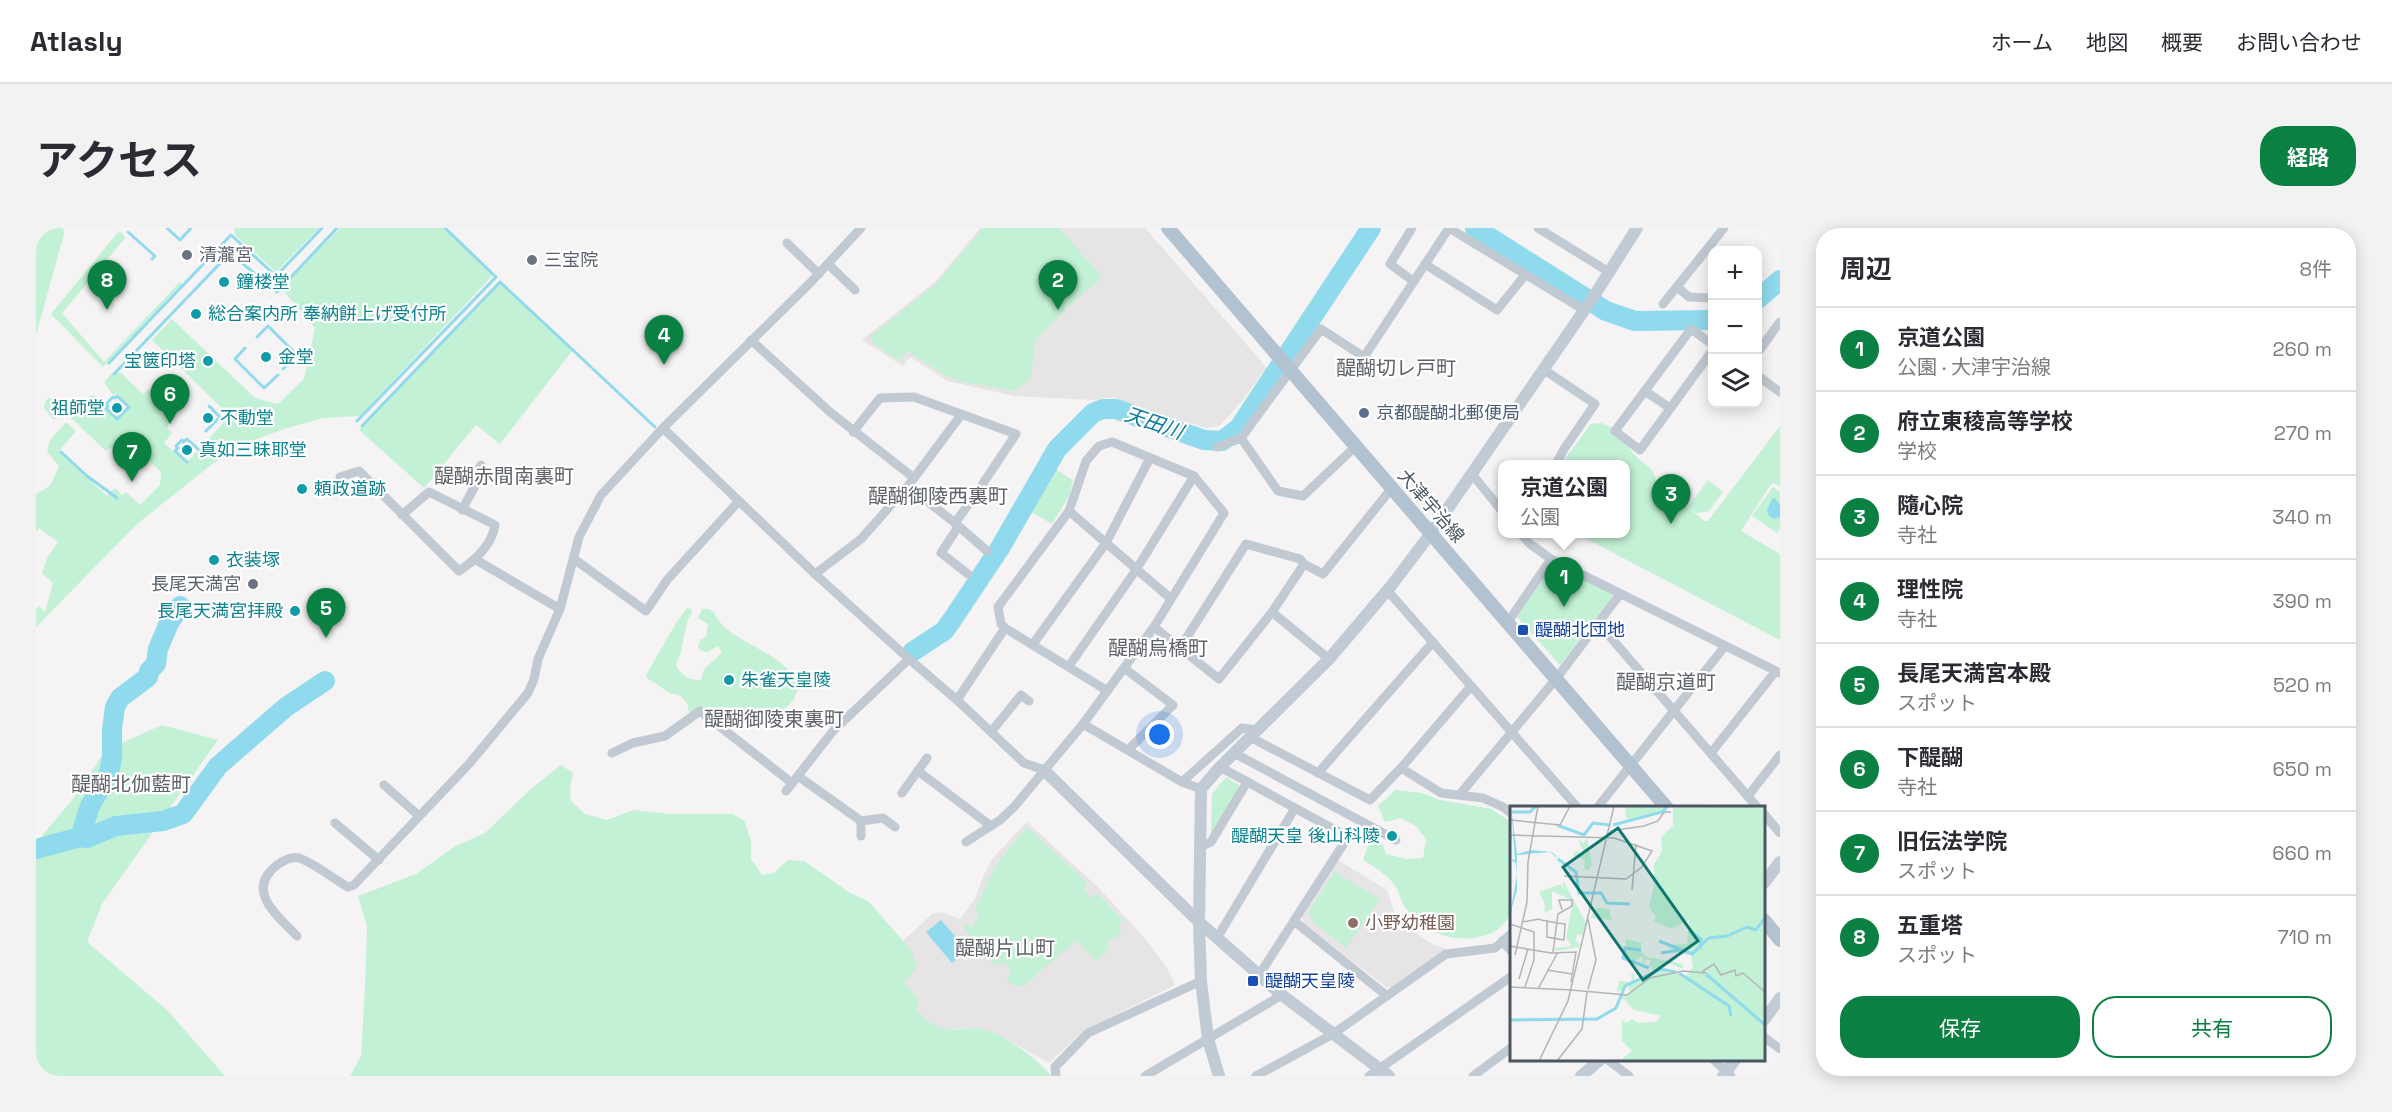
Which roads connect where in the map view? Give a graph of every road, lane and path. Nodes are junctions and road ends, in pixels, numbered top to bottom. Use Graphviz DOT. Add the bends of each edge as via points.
graph roads {
  1 [pos="861,228"];
  2 [pos="1168,228"];
  3 [pos="1412,228"];
  4 [pos="1538,228"];
  5 [pos="1637,228"];
  6 [pos="1724,228"];
  7 [pos="787,243"];
  8 [pos="1714,246"];
  9 [pos="1708,256"];
  10 [pos="828,264"];
  11 [pos="1425,264"];
  12 [pos="1609,272"];
  13 [pos="819,274"];
  14 [pos="1525,275"];
  15 [pos="1413,281"];
  16 [pos="1677,287"];
  17 [pos="855,290"];
  18 [pos="1708,298"];
  19 [pos="1663,304"];
  20 [pos="1584,310"];
  21 [pos="1780,322"];
  22 [pos="751,340"];
  23 [pos="1708,341"];
  24 [pos="1762,347"];
  25 [pos="1711,354"];
  26 [pos="1543,369"];
  27 [pos="1291,371"];
  28 [pos="1762,379"];
  29 [pos="1646,391"];
  30 [pos="1780,392"];
  31 [pos="1670,408"];
  32 [pos="961,415"];
  33 [pos="663,428"];
  34 [pos="853,432"];
  35 [pos="1241,438"];
  36 [pos="1217,447"];
  37 [pos="1355,447"];
  38 [pos="1150,458"];
  39 [pos="1558,460"];
  40 [pos="481,465"];
  41 [pos="1472,474"];
  42 [pos="1194,476"];
  43 [pos="340,477"];
  44 [pos="911,482"];
  45 [pos="1391,489"];
  46 [pos="739,501"];
  47 [pos="1498,505"];
  48 [pos="462,510"];
  49 [pos="1069,511"];
  50 [pos="402,514"];
  51 [pos="956,525"];
  52 [pos="1431,533"];
  53 [pos="1525,538"];
  54 [pos="1106,543"];
  55 [pos="987,551"];
  56 [pos="574,559"];
  57 [pos="1551,559"];
  58 [pos="476,560"];
  59 [pos="1304,564"];
  60 [pos="1136,570"];
  61 [pos="815,574"];
  62 [pos="968,574"];
  63 [pos="1387,591"];
  64 [pos="1620,594"];
  65 [pos="1170,598"];
  66 [pos="560,609"];
  67 [pos="1272,612"];
  68 [pos="1508,622"];
  69 [pos="1599,624"];
  70 [pos="1154,627"];
  71 [pos="1005,628"];
  72 [pos="1433,642"];
  73 [pos="1033,644"];
  74 [pos="1725,646"];
  75 [pos="1180,648"];
  76 [pos="909,659"];
  77 [pos="1329,659"];
  78 [pos="1069,666"];
  79 [pos="1124,668"];
  80 [pos="1777,672"];
  81 [pos="1556,679"];
  82 [pos="1471,686"];
  83 [pos="1106,690"];
  84 [pos="957,700"];
  85 [pos="1029,701"];
  86 [pos="1674,711"];
  87 [pos="1083,724"];
  88 [pos="991,732"];
  89 [pos="1511,732"];
  90 [pos="1254,734"];
  91 [pos="1128,750"];
  92 [pos="612,753"];
  93 [pos="1234,753"];
  94 [pos="1711,753"];
  95 [pos="1780,755"];
  96 [pos="927,758"];
  97 [pos="1631,765"];
  98 [pos="1220,767"];
  99 [pos="1401,768"];
  100 [pos="1044,770"];
  101 [pos="918,771"];
  102 [pos="1318,773"];
  103 [pos="1182,782"];
  104 [pos="1248,782"];
  105 [pos="792,783"];
  106 [pos="384,785"];
  107 [pos="1201,789"];
  108 [pos="902,793"];
  109 [pos="1461,793"];
  110 [pos="1748,796"];
  111 [pos="1577,806"];
  112 [pos="1598,806"];
  113 [pos="1666,806"];
  114 [pos="1757,806"];
  115 [pos="1295,808"];
  116 [pos="1510,812"];
  117 [pos="418,815"];
  118 [pos="1765,815"];
  119 [pos="861,821"];
  120 [pos="336,824"];
  121 [pos="991,826"];
  122 [pos="895,827"];
  123 [pos="1780,833"];
  124 [pos="861,836"];
  125 [pos="1396,840"];
  126 [pos="966,842"];
  127 [pos="1200,847"];
  128 [pos="379,860"];
  129 [pos="1780,862"];
  130 [pos="1765,882"];
  131 [pos="1294,921"];
  132 [pos="1765,921"];
  133 [pos="1199,922"];
  134 [pos="1510,935"];
  135 [pos="297,936"];
  136 [pos="1217,938"];
  137 [pos="1780,940"];
  138 [pos="1502,941"];
  139 [pos="1510,950"];
  140 [pos="1259,975"];
  141 [pos="1510,977"];
  142 [pos="1201,981"];
  143 [pos="1282,995"];
  144 [pos="1387,996"];
  145 [pos="1780,998"];
  146 [pos="1765,1019"];
  147 [pos="1333,1034"];
  148 [pos="1765,1038"];
  149 [pos="1208,1039"];
  150 [pos="1510,1048"];
  151 [pos="1780,1049"];
  152 [pos="1598,1061"];
  153 [pos="1610,1061"];
  154 [pos="1716,1061"];
  155 [pos="1379,1074"];
  156 [pos="1727,1074"];
  157 [pos="1056,1076"];
  158 [pos="1145,1076"];
  159 [pos="1219,1076"];
  160 [pos="1256,1076"];
  161 [pos="1473,1076"];
  162 [pos="1581,1076"];
  163 [pos="1629,1076"];
  1 -- 10 [label="street"];
  2 -- 27 [label="main road, 大津宇治線"];
  3 -- 15 [label="street" via="1390,264"];
  4 -- 12 [label="street"];
  5 -- 12 [label="street"];
  6 -- 8 [label="street"];
  7 -- 13 [label="street"];
  9 -- 16 [label="street"];
  10 -- 13 [label="street"];
  10 -- 17 [label="street"];
  11 -- 14 [label="street" via="1497,310"];
  11 -- 14 [label="street" via="1449,228"];
  11 -- 15 [label="street"];
  12 -- 20 [label="street"];
  13 -- 22 [label="street"];
  14 -- 20 [label="street"];
  15 -- 27 [label="street" via="1365,357 1321,329"];
  16 -- 18 [label="street" via="1689,297"];
  16 -- 19 [label="street"];
  20 -- 26 [label="street"];
  21 -- 24 [label="street"];
  22 -- 33 [label="street"];
  22 -- 34 [label="street"];
  23 -- 29 [label="street" via="1690,329"];
  25 -- 31 [label="street"];
  26 -- 39 [label="street" via="1595,404"];
  26 -- 41 [label="street"];
  27 -- 35 [label="street"];
  27 -- 37 [label="main road, 大津宇治線"];
  28 -- 30 [label="street"];
  29 -- 31 [label="street"];
  29 -- 31 [label="street" via="1615,431 1640,450"];
  32 -- 34 [label="street" via="914,397 880,398"];
  32 -- 44 [label="street"];
  32 -- 51 [label="street" via="1016,434"];
  33 -- 46 [label="street"];
  33 -- 56 [label="street" via="602,495 585,524"];
  34 -- 44 [label="street"];
  35 -- 36 [label="street"];
  35 -- 37 [label="street" via="1278,491 1303,496"];
  37 -- 45 [label="main road, 大津宇治線"];
  38 -- 42 [label="street"];
  38 -- 49 [label="street" via="1112,442 1099,446 1082,469"];
  38 -- 54 [label="street"];
  40 -- 48 [label="street"];
  41 -- 47 [label="street"];
  41 -- 52 [label="street"];
  42 -- 60 [label="street"];
  42 -- 65 [label="street" via="1224,513"];
  43 -- 50 [label="street" via="359,471"];
  44 -- 51 [label="street"];
  44 -- 61 [label="street" via="861,539"];
  45 -- 52 [label="main road, 大津宇治線"];
  45 -- 59 [label="street" via="1323,574"];
  46 -- 56 [label="street" via="668,580 646,611"];
  46 -- 61 [label="street"];
  48 -- 50 [label="street" via="429,492"];
  48 -- 58 [label="street" via="495,525 493,537"];
  49 -- 54 [label="street"];
  49 -- 71 [label="street" via="998,607 1000,624"];
  50 -- 58 [label="street" via="459,571"];
  51 -- 55 [label="street"];
  51 -- 62 [label="street" via="941,553"];
  52 -- 63 [label="street"];
  52 -- 68 [label="main road, 大津宇治線"];
  53 -- 57 [label="street"];
  54 -- 60 [label="street"];
  54 -- 73 [label="street"];
  56 -- 66 [label="street"];
  57 -- 64 [label="street"];
  57 -- 68 [label="street"];
  58 -- 66 [label="street"];
  59 -- 67 [label="street"];
  59 -- 75 [label="street" via="1300,559 1246,544"];
  60 -- 65 [label="street"];
  60 -- 78 [label="street"];
  61 -- 76 [label="street"];
  63 -- 72 [label="street"];
  63 -- 77 [label="street"];
  64 -- 69 [label="street"];
  64 -- 74 [label="street"];
  65 -- 70 [label="street"];
  66 -- 117 [label="street" via="528,693 469,764"];
  67 -- 75 [label="street" via="1219,679"];
  67 -- 77 [label="street"];
  68 -- 81 [label="main road, 大津宇治線"];
  69 -- 81 [label="street"];
  69 -- 86 [label="street"];
  70 -- 75 [label="street"];
  70 -- 79 [label="street"];
  71 -- 73 [label="street"];
  71 -- 84 [label="street"];
  72 -- 82 [label="street"];
  72 -- 102 [label="street"];
  73 -- 78 [label="street"];
  74 -- 80 [label="street"];
  74 -- 86 [label="street"];
  76 -- 84 [label="street"];
  76 -- 105 [label="street" via="833,731"];
  77 -- 90 [label="street"];
  78 -- 83 [label="street"];
  79 -- 83 [label="street"];
  79 -- 91 [label="street" via="1173,705"];
  80 -- 94 [label="street"];
  81 -- 89 [label="street"];
  81 -- 97 [label="main road, 大津宇治線"];
  82 -- 89 [label="street"];
  82 -- 99 [label="street"];
  83 -- 87 [label="street"];
  84 -- 88 [label="street"];
  85 -- 88 [label="street" via="1021,695"];
  86 -- 94 [label="street"];
  86 -- 97 [label="street"];
  87 -- 91 [label="street"];
  87 -- 100 [label="street"];
  88 -- 100 [label="street" via="1024,763"];
  89 -- 109 [label="street"];
  89 -- 111 [label="street"];
  90 -- 93 [label="street"];
  90 -- 102 [label="street"];
  90 -- 103 [label="street" via="1242,728"];
  91 -- 103 [label="street"];
  92 -- 105 [label="street" via="633,743 665,736 700,711"];
  93 -- 98 [label="street"];
  93 -- 125 [label="street"];
  94 -- 110 [label="street"];
  95 -- 110 [label="street"];
  96 -- 101 [label="street"];
  97 -- 112 [label="street"];
  97 -- 113 [label="main road, 大津宇治線"];
  98 -- 104 [label="street"];
  98 -- 107 [label="street"];
  99 -- 102 [label="street" via="1370,800"];
  99 -- 109 [label="street" via="1441,793"];
  100 -- 121 [label="street" via="1014,807"];
  100 -- 133 [label="street"];
  101 -- 108 [label="street"];
  101 -- 121 [label="street"];
  103 -- 107 [label="street"];
  104 -- 115 [label="street"];
  104 -- 127 [label="street" via="1211,842"];
  105 -- 119 [label="street"];
  106 -- 117 [label="street"];
  107 -- 127 [label="street"];
  109 -- 116 [label="street" via="1483,798"];
  110 -- 114 [label="street"];
  115 -- 131 [label="street" via="1348,837"];
  115 -- 136 [label="street"];
  117 -- 128 [label="street"];
  118 -- 123 [label="street"];
  119 -- 122 [label="street" via="883,818"];
  119 -- 124 [label="street"];
  120 -- 128 [label="street"];
  121 -- 126 [label="street"];
  127 -- 133 [label="street"];
  128 -- 135 [label="street" via="348,887 299,858 285,860 273,869 264,882 264,899"];
  129 -- 130 [label="street"];
  131 -- 140 [label="street"];
  131 -- 144 [label="street"];
  132 -- 137 [label="main road"];
  133 -- 136 [label="street"];
  133 -- 142 [label="street"];
  134 -- 138 [label="street"];
  136 -- 140 [label="street"];
  138 -- 139 [label="street"];
  138 -- 144 [label="street" via="1495,948 1446,954"];
  140 -- 143 [label="street"];
  141 -- 155 [label="street"];
  142 -- 149 [label="street"];
  142 -- 157 [label="street" via="1088,1033 1055,1067"];
  143 -- 147 [label="street"];
  143 -- 149 [label="street"];
  144 -- 147 [label="street"];
  145 -- 146 [label="street"];
  147 -- 155 [label="street"];
  147 -- 160 [label="street"];
  148 -- 151 [label="street"];
  149 -- 158 [label="street"];
  149 -- 159 [label="street"];
  150 -- 161 [label="street"];
  152 -- 162 [label="street"];
  153 -- 163 [label="street"];
  154 -- 156 [label="street"];
}
